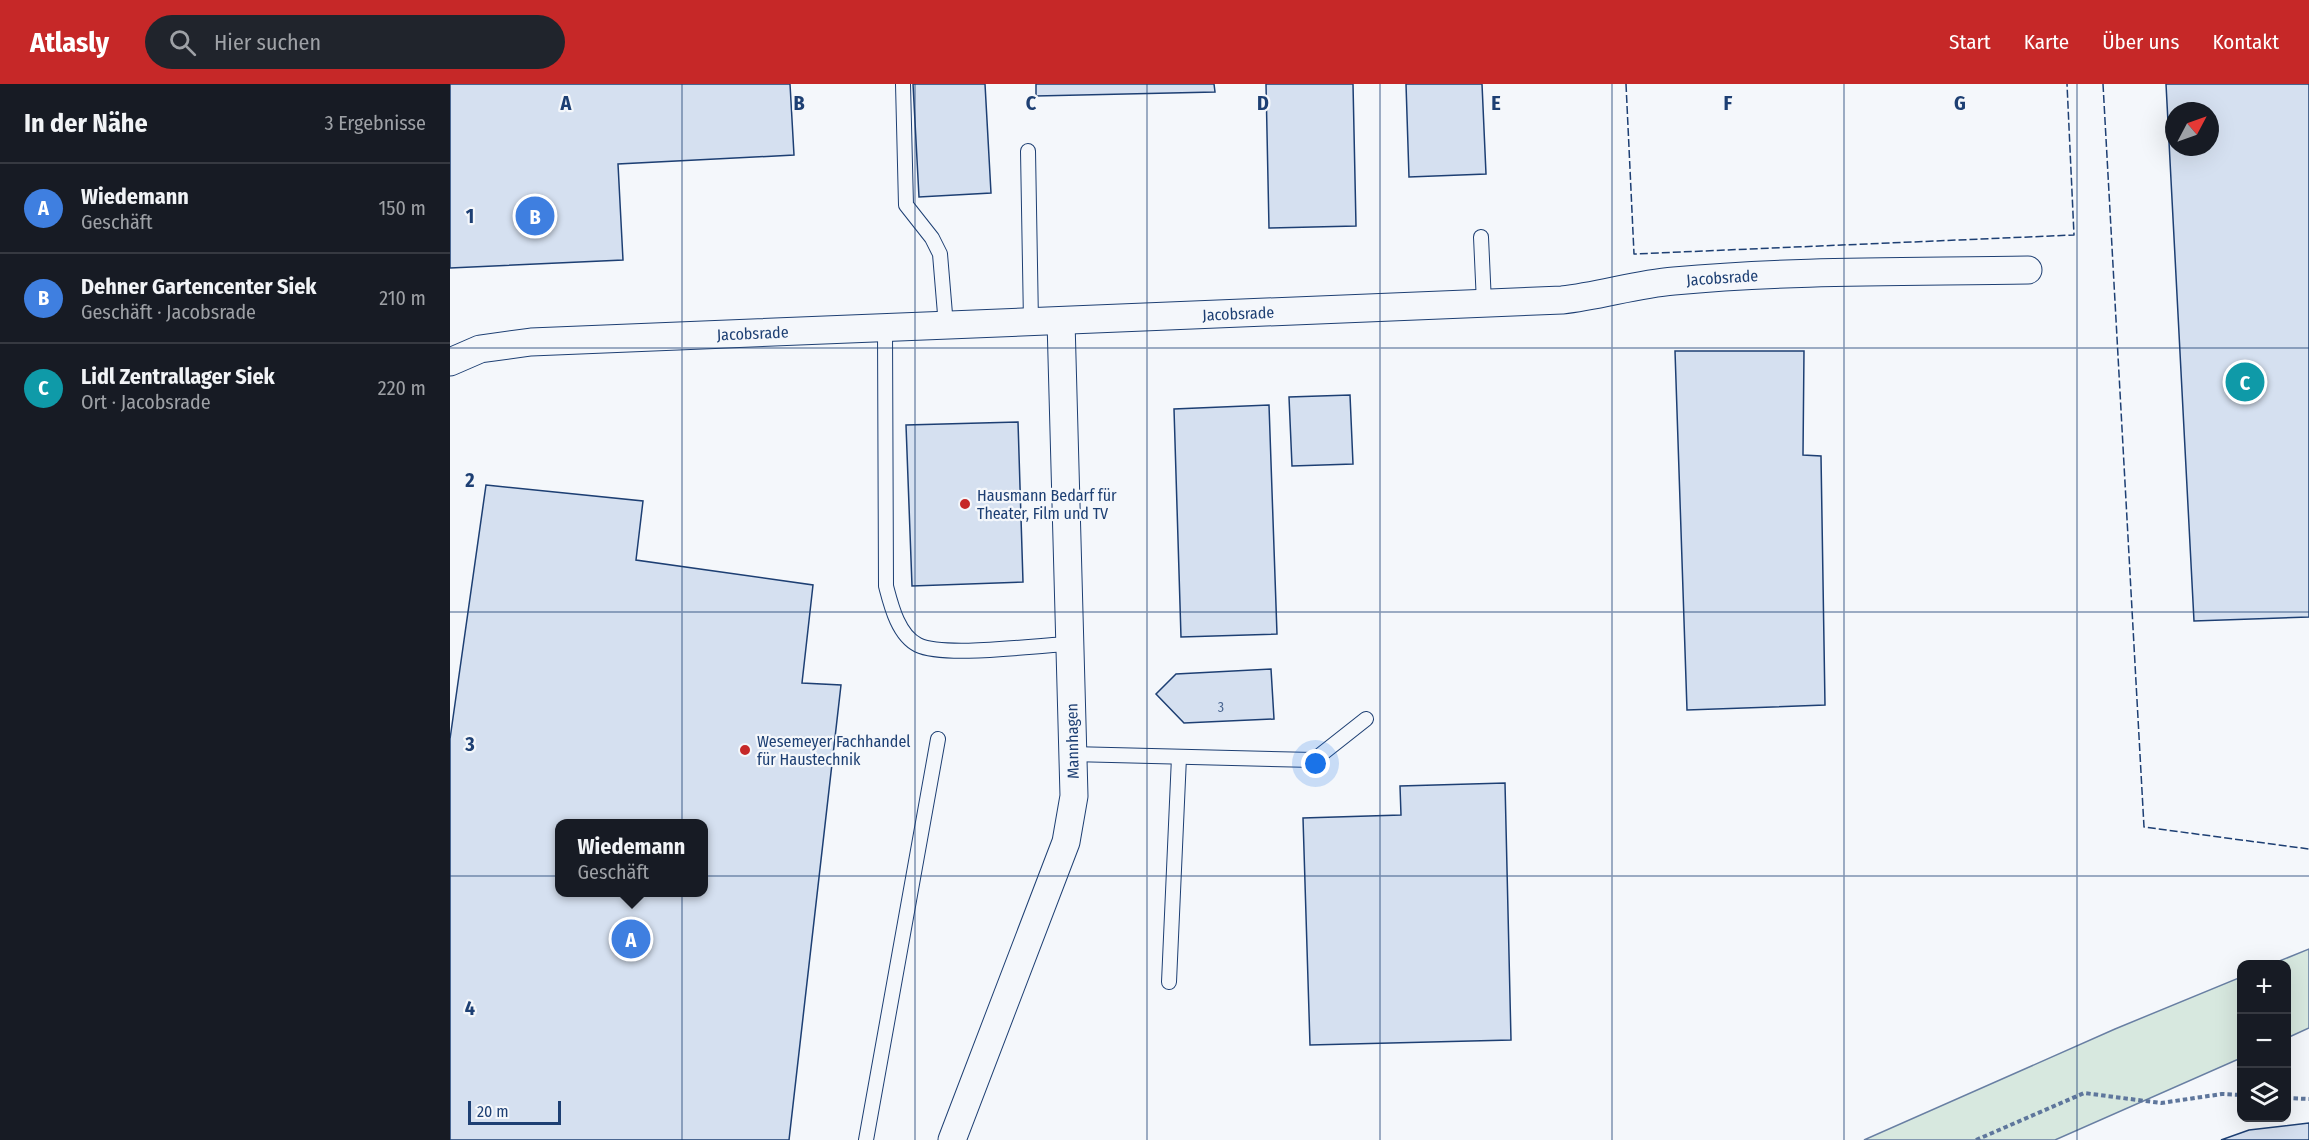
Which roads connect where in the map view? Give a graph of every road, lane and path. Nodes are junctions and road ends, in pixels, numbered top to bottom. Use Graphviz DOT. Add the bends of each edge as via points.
graph roads {
  1 [pos="903,84"];
  2 [pos="1028,152"];
  3 [pos="1481,237"];
  4 [pos="2028,270"];
  5 [pos="1484,303"];
  6 [pos="1061,321"];
  7 [pos="1031,322"];
  8 [pos="946,326"];
  9 [pos="885,330"];
  10 [pos="450,362"];
  11 [pos="1070,644"];
  12 [pos="1366,719"];
  13 [pos="938,739"];
  14 [pos="1071,754"];
  15 [pos="1179,757"];
  16 [pos="1169,982"];
  17 [pos="2237,1095"];
  18 [pos="2291,1098"];
  19 [pos="2309,1099"];
  20 [pos="866,1140"];
  21 [pos="952,1140"];
  22 [pos="1976,1140"];
  1 -- 8 [label="lane" via="906,205 940,254"];
  2 -- 7 [label="lane"];
  3 -- 5 [label="lane"];
  4 -- 5 [label="street, Jacobsrade" via="1766,274 1646,284 1571,299"];
  5 -- 6 [label="street, Jacobsrade"];
  6 -- 7 [label="street, Jacobsrade"];
  6 -- 11 [label="street, Mannhagen"];
  7 -- 8 [label="street, Jacobsrade"];
  8 -- 9 [label="street, Jacobsrade"];
  9 -- 10 [label="street, Jacobsrade" via="531,342 480,349"];
  9 -- 11 [label="lane" via="886,586 903,631 918,645 949,650"];
  11 -- 14 [label="street, Mannhagen"];
  12 -- 15 [label="lane" via="1314,760"];
  13 -- 20 [label="lane"];
  14 -- 15 [label="lane"];
  14 -- 21 [label="street, Mannhagen" via="1074,796 1066,842"];
  15 -- 16 [label="lane"];
  17 -- 22 [label="path" via="2161,1103 2084,1093"];
  18 -- 19 [label="path"];
}
